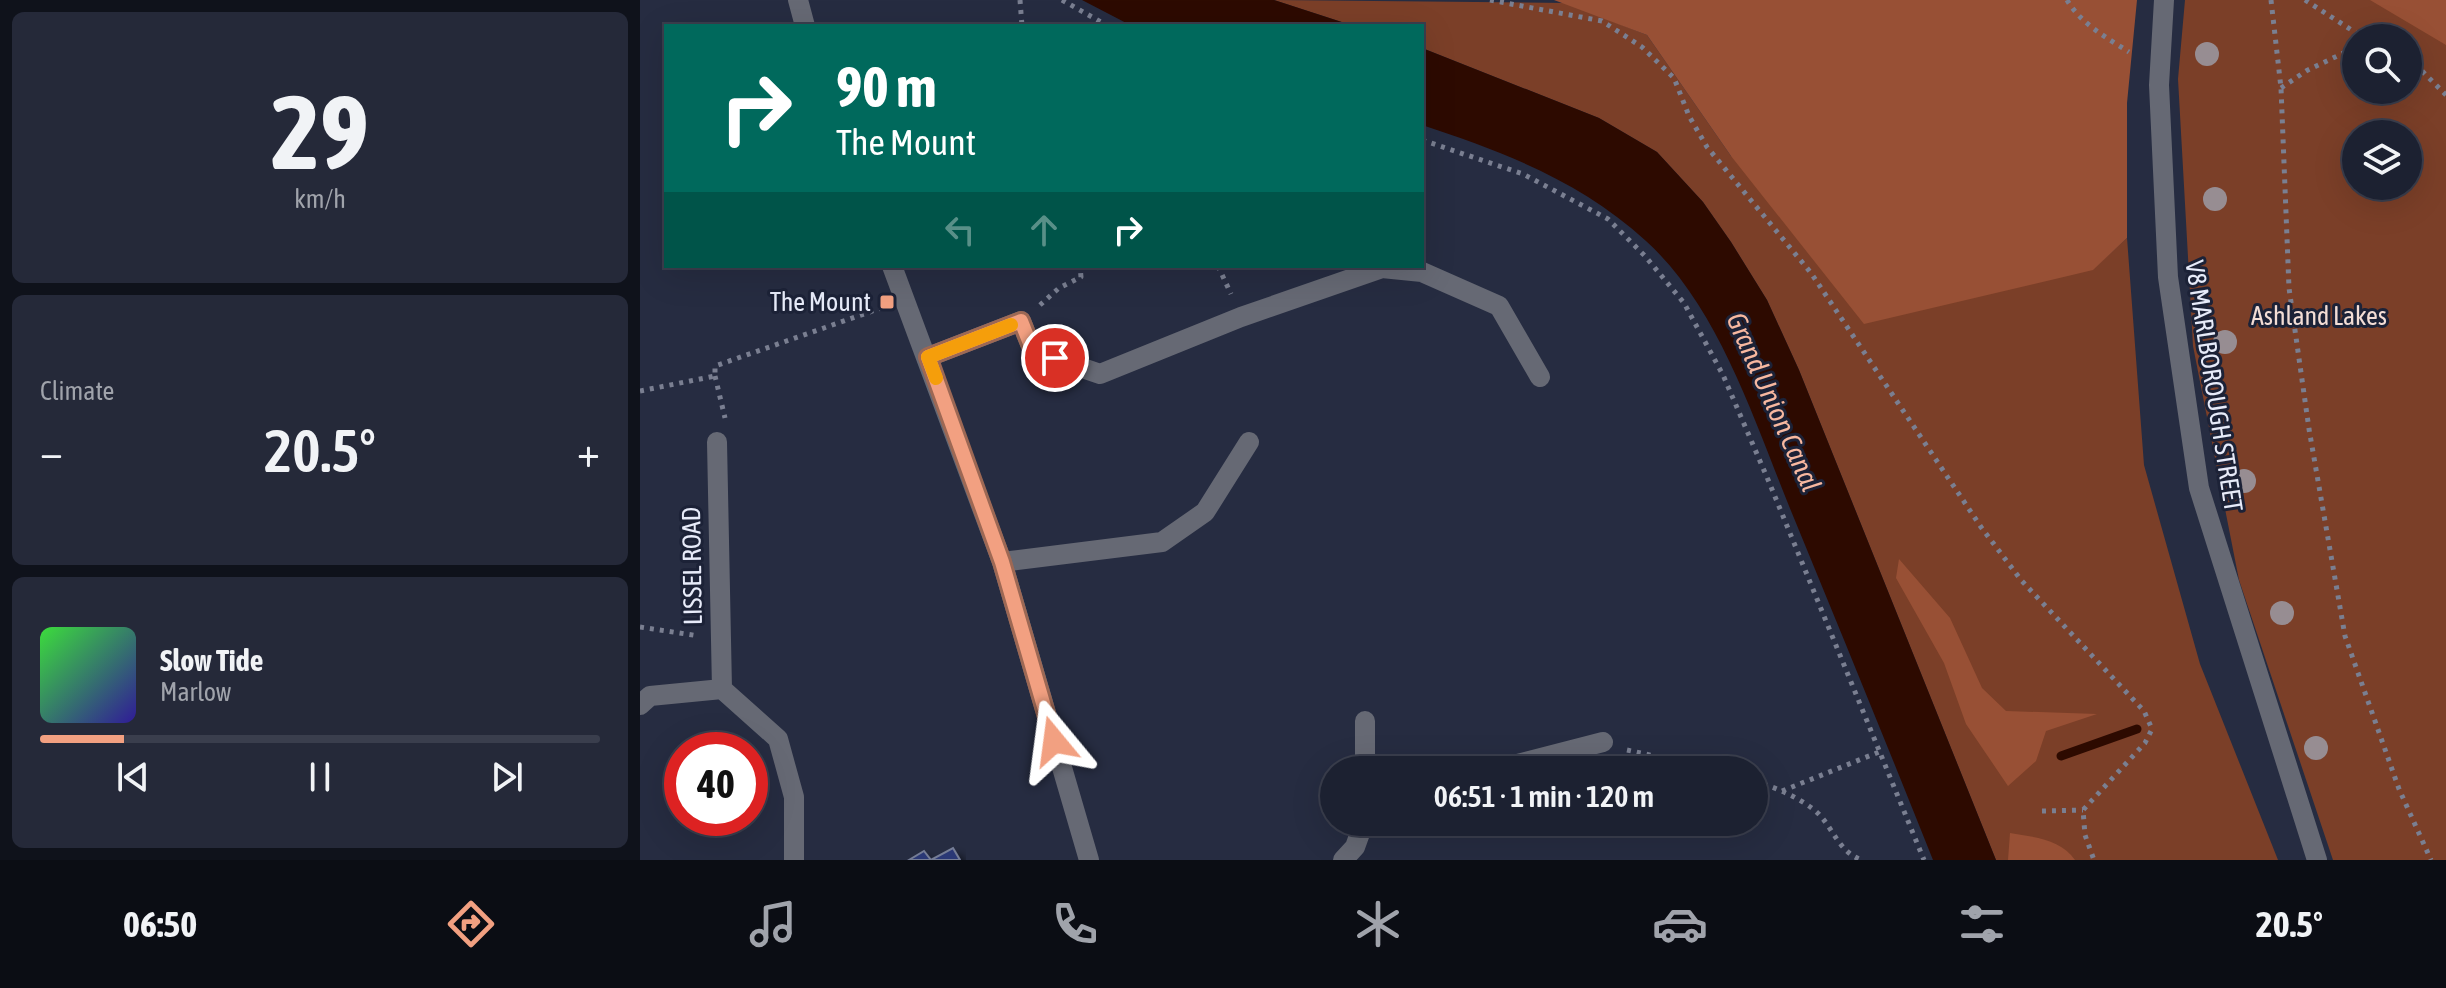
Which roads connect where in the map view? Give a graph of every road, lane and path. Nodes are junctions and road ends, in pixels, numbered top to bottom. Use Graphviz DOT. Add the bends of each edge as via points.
graph roads {
  1 [pos="798,0"];
  2 [pos="1020,0"];
  3 [pos="1062,0"];
  4 [pos="1490,0"];
  5 [pos="2067,0"];
  6 [pos="2164,0"];
  7 [pos="2271,0"];
  8 [pos="2305,0"];
  9 [pos="804,24"];
  10 [pos="1022,24"];
  11 [pos="1104,24"];
  12 [pos="2342,24"];
  13 [pos="2129,52"];
  14 [pos="2342,54"];
  15 [pos="2422,71"];
  16 [pos="2281,88"];
  17 [pos="2446,95"];
  18 [pos="1424,141"];
  19 [pos="893,268"];
  20 [pos="1080,268"];
  21 [pos="904,300"];
  22 [pos="1021,321"];
  23 [pos="928,357"];
  24 [pos="715,376"];
  25 [pos="1540,377"];
  26 [pos="640,391"];
  27 [pos="717,442"];
  28 [pos="1249,442"];
  29 [pos="1002,562"];
  30 [pos="640,627"];
  31 [pos="719,640"];
  32 [pos="722,689"];
  33 [pos="640,705"];
  34 [pos="1365,721"];
  35 [pos="1603,742"];
  36 [pos="1879,752"];
  37 [pos="1365,756"];
  38 [pos="1548,756"];
  39 [pos="1661,756"];
  40 [pos="1768,786"];
  41 [pos="1782,791"];
  42 [pos="2083,810"];
  43 [pos="2042,811"];
  44 [pos="1359,836"];
  45 [pos="794,860"];
  46 [pos="1089,860"];
  47 [pos="1343,860"];
  48 [pos="1862,860"];
  49 [pos="1924,860"];
  50 [pos="2094,860"];
  51 [pos="2317,860"];
  52 [pos="2431,860"];
  1 -- 9 [label="street"];
  2 -- 10 [label="path"];
  3 -- 11 [label="path"];
  4 -- 42 [label="path" via="1602,21 1642,47 1674,78 1707,147 1811,273 1981,527 2021,580 2144,711 2152,729 2145,743"];
  5 -- 13 [label="path" via="2082,18"];
  6 -- 51 [label="street, V8 MARLBOROUGH STREET" via="2159,85 2168,277 2199,488"];
  7 -- 16 [label="path"];
  8 -- 12 [label="path"];
  14 -- 16 [label="path"];
  15 -- 17 [label="path"];
  16 -- 52 [label="path" via="2289,288 2345,636 2399,789"];
  18 -- 36 [label="path" via="1523,174 1608,219 1684,303 1723,375"];
  19 -- 21 [label="street"];
  20 -- 22 [label="path" via="1081,277 1059,288"];
  21 -- 23 [label="street"];
  21 -- 24 [label="path" via="715,366"];
  22 -- 23 [label="street"];
  22 -- 25 [label="street" via="1033,351 1100,374 1382,268 1422,272 1499,306"];
  23 -- 29 [label="street"];
  24 -- 26 [label="path"];
  24 -- 27 [label="path" via="726,416"];
  27 -- 31 [label="street, LISSEL ROAD"];
  28 -- 29 [label="street" via="1205,512 1162,542"];
  29 -- 46 [label="street"];
  30 -- 31 [label="path"];
  31 -- 32 [label="street, LISSEL ROAD"];
  32 -- 33 [label="street" via="650,696"];
  32 -- 45 [label="street" via="778,739 794,797"];
  34 -- 37 [label="street"];
  35 -- 38 [label="street"];
  35 -- 39 [label="path"];
  36 -- 41 [label="path"];
  36 -- 49 [label="path"];
  40 -- 41 [label="path"];
  41 -- 48 [label="path" via="1814,810 1844,848"];
  42 -- 43 [label="path"];
  42 -- 50 [label="path"];
  44 -- 47 [label="street"];
}
